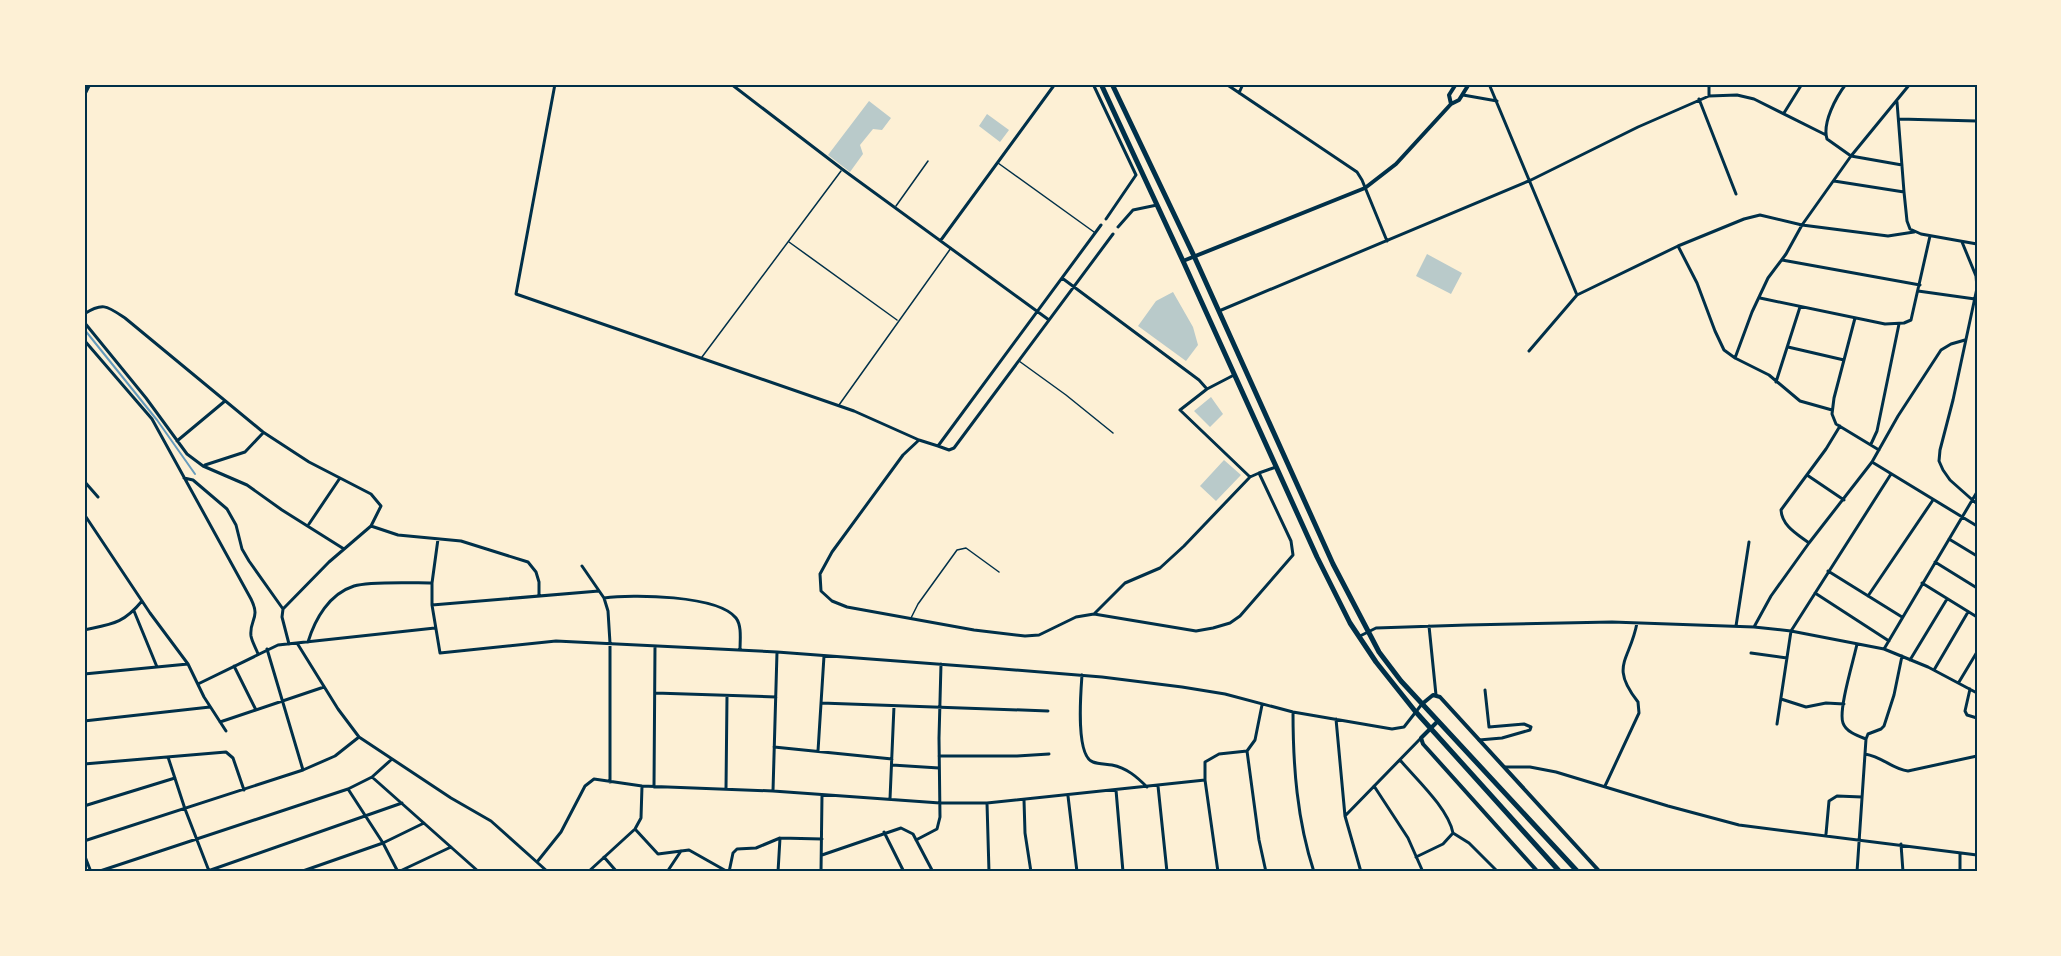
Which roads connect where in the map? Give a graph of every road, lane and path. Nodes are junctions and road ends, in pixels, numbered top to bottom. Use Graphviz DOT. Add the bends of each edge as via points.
graph roads {
  1 [pos="90,84"];
  2 [pos="555,84"];
  3 [pos="730,84"];
  4 [pos="1055,84"];
  5 [pos="1093,84"];
  6 [pos="1101,84"];
  7 [pos="1112,84"];
  8 [pos="1226,84"];
  9 [pos="1243,84"];
  10 [pos="1456,84"];
  11 [pos="1469,84"];
  12 [pos="1489,84"];
  13 [pos="1709,84"];
  14 [pos="1802,84"];
  15 [pos="1846,84"];
  16 [pos="1910,84"];
  17 [pos="1239,93"];
  18 [pos="1462,94"];
  19 [pos="84,96"];
  20 [pos="1709,96"];
  21 [pos="1699,99"];
  22 [pos="1897,100"];
  23 [pos="1497,101"];
  24 [pos="1451,104"];
  25 [pos="1784,113"];
  26 [pos="1899,119"];
  27 [pos="1977,121"];
  28 [pos="1826,135"];
  29 [pos="1851,156"];
  30 [pos="928,161"];
  31 [pos="997,162"];
  32 [pos="1902,165"];
  33 [pos="842,169"];
  34 [pos="1531,180"];
  35 [pos="1833,180"];
  36 [pos="1365,188"];
  37 [pos="1904,192"];
  38 [pos="1736,194"];
  39 [pos="1157,205"];
  40 [pos="895,207"];
  41 [pos="1106,219"];
  42 [pos="1101,225"];
  43 [pos="1802,225"];
  44 [pos="1118,227"];
  45 [pos="1914,232"];
  46 [pos="1096,233"];
  47 [pos="1113,234"];
  48 [pos="1930,236"];
  49 [pos="941,240"];
  50 [pos="789,241"];
  51 [pos="1387,241"];
  52 [pos="1962,242"];
  53 [pos="1977,244"];
  54 [pos="1678,246"];
  55 [pos="951,247"];
  56 [pos="1194,256"];
  57 [pos="1782,260"];
  58 [pos="1183,261"];
  59 [pos="1062,278"];
  60 [pos="1920,285"];
  61 [pos="1074,286"];
  62 [pos="1918,291"];
  63 [pos="1577,295"];
  64 [pos="1759,297"];
  65 [pos="1975,299"];
  66 [pos="1800,307"];
  67 [pos="1219,311"];
  68 [pos="1037,312"];
  69 [pos="84,314"];
  70 [pos="1855,318"];
  71 [pos="1049,320"];
  72 [pos="898,321"];
  73 [pos="84,322"];
  74 [pos="1899,324"];
  75 [pos="84,340"];
  76 [pos="1965,340"];
  77 [pos="1787,346"];
  78 [pos="1529,351"];
  79 [pos="701,358"];
  80 [pos="1735,358"];
  81 [pos="1844,360"];
  82 [pos="1018,361"];
  83 [pos="1234,375"];
  84 [pos="1776,382"];
  85 [pos="1207,389"];
  86 [pos="225,401"];
  87 [pos="838,405"];
  88 [pos="1832,410"];
  89 [pos="1840,426"];
  90 [pos="263,432"];
  91 [pos="1113,433"];
  92 [pos="1275,435"];
  93 [pos="919,440"];
  94 [pos="1264,440"];
  95 [pos="177,441"];
  96 [pos="1871,445"];
  97 [pos="938,446"];
  98 [pos="1879,450"];
  99 [pos="1872,462"];
  100 [pos="203,466"];
  101 [pos="1276,467"];
  102 [pos="1259,473"];
  103 [pos="1891,474"];
  104 [pos="1807,475"];
  105 [pos="1250,477"];
  106 [pos="184,478"];
  107 [pos="340,478"];
  108 [pos="84,481"];
  109 [pos="1977,492"];
  110 [pos="98,497"];
  111 [pos="1844,500"];
  112 [pos="1933,500"];
  113 [pos="1972,502"];
  114 [pos="1977,504"];
  115 [pos="84,514"];
  116 [pos="1962,518"];
  117 [pos="308,525"];
  118 [pos="371,525"];
  119 [pos="1977,526"];
  120 [pos="438,539"];
  121 [pos="1949,539"];
  122 [pos="1749,542"];
  123 [pos="1809,543"];
  124 [pos="344,549"];
  125 [pos="1977,556"];
  126 [pos="1935,561"];
  127 [pos="582,566"];
  128 [pos="1828,571"];
  129 [pos="999,572"];
  130 [pos="432,583"];
  131 [pos="1922,583"];
  132 [pos="1977,588"];
  133 [pos="599,591"];
  134 [pos="1814,592"];
  135 [pos="539,595"];
  136 [pos="1868,596"];
  137 [pos="604,598"];
  138 [pos="1947,599"];
  139 [pos="142,601"];
  140 [pos="432,605"];
  141 [pos="283,609"];
  142 [pos="134,611"];
  143 [pos="1968,612"];
  144 [pos="1094,614"];
  145 [pos="1902,617"];
  146 [pos="1977,617"];
  147 [pos="910,619"];
  148 [pos="1637,624"];
  149 [pos="1429,626"];
  150 [pos="1737,626"];
  151 [pos="1754,627"];
  152 [pos="435,628"];
  153 [pos="84,630"];
  154 [pos="1791,631"];
  155 [pos="1368,632"];
  156 [pos="1358,637"];
  157 [pos="1889,641"];
  158 [pos="308,642"];
  159 [pos="297,643"];
  160 [pos="610,643"];
  161 [pos="289,644"];
  162 [pos="1857,644"];
  163 [pos="655,646"];
  164 [pos="267,649"];
  165 [pos="1884,649"];
  166 [pos="740,650"];
  167 [pos="777,652"];
  168 [pos="1977,652"];
  169 [pos="258,654"];
  170 [pos="1751,654"];
  171 [pos="824,656"];
  172 [pos="1902,656"];
  173 [pos="1787,658"];
  174 [pos="1910,660"];
  175 [pos="188,664"];
  176 [pos="941,664"];
  177 [pos="234,666"];
  178 [pos="157,667"];
  179 [pos="1934,670"];
  180 [pos="84,674"];
  181 [pos="1082,675"];
  182 [pos="1959,682"];
  183 [pos="198,685"];
  184 [pos="324,687"];
  185 [pos="1970,689"];
  186 [pos="1485,690"];
  187 [pos="655,693"];
  188 [pos="1977,693"];
  189 [pos="1436,694"];
  190 [pos="727,696"];
  191 [pos="776,698"];
  192 [pos="1781,699"];
  193 [pos="281,701"];
  194 [pos="821,703"];
  195 [pos="1422,704"];
  196 [pos="1844,704"];
  197 [pos="1262,705"];
  198 [pos="894,706"];
  199 [pos="210,707"];
  200 [pos="940,709"];
  201 [pos="256,710"];
  202 [pos="1048,711"];
  203 [pos="1415,711"];
  204 [pos="1293,712"];
  205 [pos="1977,718"];
  206 [pos="1336,719"];
  207 [pos="84,721"];
  208 [pos="1438,721"];
  209 [pos="220,722"];
  210 [pos="1777,724"];
  211 [pos="1431,728"];
  212 [pos="226,731"];
  213 [pos="359,736"];
  214 [pos="1421,738"];
  215 [pos="1866,739"];
  216 [pos="1479,740"];
  217 [pos="774,747"];
  218 [pos="818,751"];
  219 [pos="1247,751"];
  220 [pos="1049,754"];
  221 [pos="1865,754"];
  222 [pos="939,756"];
  223 [pos="1977,756"];
  224 [pos="168,757"];
  225 [pos="392,759"];
  226 [pos="892,759"];
  227 [pos="1400,759"];
  228 [pos="84,764"];
  229 [pos="892,765"];
  230 [pos="1503,767"];
  231 [pos="939,768"];
  232 [pos="303,771"];
  233 [pos="372,777"];
  234 [pos="175,778"];
  235 [pos="1205,780"];
  236 [pos="609,782"];
  237 [pos="642,786"];
  238 [pos="1158,786"];
  239 [pos="1374,786"];
  240 [pos="1605,786"];
  241 [pos="654,787"];
  242 [pos="1147,787"];
  243 [pos="348,789"];
  244 [pos="726,789"];
  245 [pos="244,790"];
  246 [pos="1116,790"];
  247 [pos="773,791"];
  248 [pos="822,795"];
  249 [pos="1068,796"];
  250 [pos="1862,797"];
  251 [pos="890,799"];
  252 [pos="1024,800"];
  253 [pos="402,803"];
  254 [pos="940,803"];
  255 [pos="987,803"];
  256 [pos="84,806"];
  257 [pos="185,809"];
  258 [pos="365,816"];
  259 [pos="1345,816"];
  260 [pos="425,823"];
  261 [pos="635,829"];
  262 [pos="884,832"];
  263 [pos="1453,833"];
  264 [pos="1826,834"];
  265 [pos="780,838"];
  266 [pos="1858,838"];
  267 [pos="196,839"];
  268 [pos="822,839"];
  269 [pos="916,840"];
  270 [pos="84,841"];
  271 [pos="383,843"];
  272 [pos="1901,844"];
  273 [pos="451,846"];
  274 [pos="682,850"];
  275 [pos="1960,853"];
  276 [pos="84,854"];
  277 [pos="822,855"];
  278 [pos="1977,855"];
  279 [pos="604,857"];
  280 [pos="1416,857"];
  281 [pos="537,862"];
  282 [pos="208,871"];
  283 [pos="91,872"];
  284 [pos="97,872"];
  285 [pos="300,872"];
  286 [pos="398,872"];
  287 [pos="479,872"];
  288 [pos="548,872"];
  289 [pos="588,872"];
  290 [pos="617,872"];
  291 [pos="667,872"];
  292 [pos="729,872"];
  293 [pos="778,872"];
  294 [pos="821,872"];
  295 [pos="904,872"];
  296 [pos="933,872"];
  297 [pos="989,872"];
  298 [pos="1031,872"];
  299 [pos="1077,872"];
  300 [pos="1123,872"];
  301 [pos="1167,872"];
  302 [pos="1218,872"];
  303 [pos="1266,872"];
  304 [pos="1314,872"];
  305 [pos="1361,872"];
  306 [pos="1423,872"];
  307 [pos="1498,872"];
  308 [pos="1538,872"];
  309 [pos="1560,872"];
  310 [pos="1578,872"];
  311 [pos="1600,872"];
  312 [pos="1857,872"];
  313 [pos="1903,872"];
  314 [pos="1960,872"];
  1 -- 19 [label="street"];
  2 -- 79 [label="street" via="516,294"];
  3 -- 33 [label="street"];
  4 -- 31 [label="street"];
  5 -- 41 [label="street" via="1136,175"];
  6 -- 39 [label="highway"];
  7 -- 56 [label="highway"];
  8 -- 17 [label="street"];
  9 -- 17 [label="street"];
  10 -- 24 [label="street" via="1449,94"];
  11 -- 18 [label="street"];
  12 -- 23 [label="street"];
  13 -- 20 [label="street"];
  14 -- 25 [label="street"];
  15 -- 28 [label="street"];
  16 -- 22 [label="street"];
  17 -- 36 [label="street" via="1357,172"];
  18 -- 23 [label="street"];
  18 -- 24 [label="street"];
  20 -- 21 [label="street"];
  20 -- 25 [label="street" via="1737,95"];
  21 -- 34 [label="street"];
  21 -- 38 [label="street"];
  22 -- 26 [label="street"];
  22 -- 29 [label="street"];
  23 -- 34 [label="street"];
  24 -- 36 [label="street" via="1396,164"];
  25 -- 28 [label="street"];
  26 -- 27 [label="street"];
  26 -- 32 [label="street"];
  28 -- 29 [label="street" via="1833,145"];
  29 -- 32 [label="street"];
  29 -- 35 [label="street"];
  30 -- 40 [label="lane"];
  31 -- 46 [label="lane"];
  31 -- 49 [label="street"];
  32 -- 37 [label="street"];
  33 -- 40 [label="street"];
  33 -- 50 [label="lane"];
  34 -- 51 [label="street"];
  34 -- 63 [label="street"];
  35 -- 37 [label="street"];
  35 -- 43 [label="street"];
  36 -- 51 [label="street"];
  36 -- 56 [label="street"];
  37 -- 45 [label="street" via="1907,221"];
  39 -- 44 [label="street" via="1133,210"];
  39 -- 58 [label="highway"];
  40 -- 49 [label="street"];
  42 -- 46 [label="street"];
  43 -- 45 [label="street" via="1888,236"];
  43 -- 54 [label="street" via="1760,215"];
  43 -- 57 [label="street"];
  45 -- 48 [label="street"];
  46 -- 59 [label="street"];
  47 -- 61 [label="street"];
  48 -- 52 [label="street"];
  48 -- 60 [label="street"];
  49 -- 55 [label="street"];
  50 -- 72 [label="lane"];
  50 -- 79 [label="lane"];
  51 -- 67 [label="street"];
  52 -- 53 [label="street"];
  52 -- 65 [label="street" via="1976,276"];
  54 -- 63 [label="street"];
  54 -- 80 [label="street" via="1724,350"];
  55 -- 68 [label="street"];
  55 -- 72 [label="lane"];
  56 -- 58 [label="street"];
  56 -- 67 [label="highway"];
  57 -- 60 [label="street"];
  57 -- 64 [label="street"];
  58 -- 83 [label="highway"];
  59 -- 61 [label="street"];
  59 -- 68 [label="street"];
  60 -- 62 [label="street"];
  61 -- 71 [label="street"];
  61 -- 85 [label="street"];
  62 -- 65 [label="street"];
  62 -- 74 [label="street" via="1911,320"];
  63 -- 78 [label="street"];
  64 -- 66 [label="street"];
  64 -- 80 [label="street"];
  65 -- 76 [label="street"];
  66 -- 70 [label="street"];
  66 -- 77 [label="street"];
  67 -- 92 [label="highway"];
  68 -- 71 [label="street"];
  68 -- 97 [label="street"];
  69 -- 86 [label="street" via="103,306 125,318"];
  70 -- 74 [label="street"];
  70 -- 81 [label="street"];
  71 -- 82 [label="street"];
  72 -- 87 [label="lane"];
  73 -- 95 [label="street"];
  74 -- 96 [label="street"];
  75 -- 106 [label="street" via="152,419"];
  76 -- 98 [label="street" via="1941,350"];
  76 -- 113 [label="street" via="1940,461 1950,480"];
  77 -- 81 [label="street"];
  77 -- 84 [label="street"];
  79 -- 87 [label="street"];
  80 -- 84 [label="street"];
  81 -- 88 [label="street"];
  82 -- 91 [label="lane"];
  82 -- 97 [label="street" via="954,448"];
  83 -- 85 [label="street"];
  83 -- 94 [label="highway"];
  84 -- 88 [label="street" via="1800,401"];
  85 -- 105 [label="street" via="1180,410"];
  86 -- 90 [label="street"];
  86 -- 95 [label="street"];
  87 -- 93 [label="street"];
  88 -- 89 [label="street" via="1833,419"];
  89 -- 96 [label="street"];
  89 -- 104 [label="street"];
  90 -- 100 [label="street" via="245,452"];
  90 -- 107 [label="street"];
  92 -- 94 [label="highway"];
  92 -- 155 [label="highway"];
  93 -- 97 [label="street"];
  93 -- 147 [label="street" via="903,455 847,531 824,565 819,581 826,597 839,605"];
  94 -- 101 [label="highway"];
  95 -- 100 [label="street"];
  96 -- 98 [label="street"];
  98 -- 99 [label="street"];
  99 -- 103 [label="street"];
  99 -- 111 [label="street"];
  100 -- 117 [label="street" via="247,485"];
  101 -- 102 [label="street"];
  101 -- 156 [label="highway"];
  102 -- 105 [label="street"];
  102 -- 144 [label="street" via="1292,542 1293,555 1240,616 1230,623 1196,631"];
  103 -- 112 [label="street"];
  103 -- 128 [label="street"];
  104 -- 111 [label="street"];
  104 -- 123 [label="street" via="1781,513 1786,526"];
  105 -- 144 [label="street" via="1160,568 1125,583"];
  106 -- 141 [label="street" via="194,480 227,509 242,549"];
  106 -- 169 [label="street" via="256,608 251,639"];
  107 -- 117 [label="street"];
  107 -- 118 [label="street" via="371,494 381,506"];
  108 -- 110 [label="street"];
  109 -- 113 [label="street"];
  111 -- 123 [label="street"];
  112 -- 116 [label="street"];
  112 -- 136 [label="street"];
  113 -- 114 [label="street"];
  113 -- 116 [label="street"];
  115 -- 139 [label="street"];
  116 -- 119 [label="street"];
  116 -- 121 [label="street"];
  117 -- 124 [label="street"];
  118 -- 120 [label="street" via="391,534"];
  118 -- 124 [label="street"];
  120 -- 130 [label="street"];
  120 -- 135 [label="street" via="461,541 528,562 536,572"];
  121 -- 125 [label="street"];
  121 -- 126 [label="street"];
  122 -- 150 [label="street"];
  123 -- 151 [label="street"];
  124 -- 141 [label="street"];
  126 -- 131 [label="street"];
  126 -- 132 [label="street"];
  127 -- 133 [label="street"];
  128 -- 134 [label="street"];
  128 -- 136 [label="street"];
  129 -- 147 [label="lane" via="966,548 957,550"];
  130 -- 140 [label="street"];
  130 -- 158 [label="street" via="348,589 321,612"];
  131 -- 138 [label="street"];
  131 -- 145 [label="street"];
  133 -- 135 [label="street"];
  133 -- 137 [label="street"];
  134 -- 154 [label="street"];
  134 -- 157 [label="street"];
  135 -- 140 [label="street"];
  136 -- 145 [label="street"];
  137 -- 160 [label="street"];
  137 -- 166 [label="street" via="677,598 722,608 738,623"];
  138 -- 143 [label="street"];
  138 -- 174 [label="street"];
  139 -- 142 [label="street"];
  139 -- 175 [label="street"];
  140 -- 152 [label="street"];
  141 -- 161 [label="street"];
  142 -- 153 [label="street" via="119,622"];
  142 -- 178 [label="street"];
  143 -- 146 [label="street"];
  143 -- 179 [label="street"];
  144 -- 147 [label="street" via="1076,617 1039,635 1025,636"];
  145 -- 157 [label="street"];
  148 -- 149 [label="street"];
  148 -- 150 [label="street"];
  148 -- 240 [label="street" via="1623,665 1624,681 1638,702 1639,713"];
  149 -- 155 [label="street" via="1376,628"];
  149 -- 189 [label="street"];
  150 -- 151 [label="street"];
  151 -- 154 [label="street"];
  152 -- 158 [label="street"];
  152 -- 160 [label="street" via="440,653 556,641"];
  154 -- 162 [label="street"];
  154 -- 173 [label="street"];
  155 -- 156 [label="street"];
  155 -- 195 [label="highway" via="1386,662"];
  156 -- 203 [label="highway"];
  157 -- 165 [label="street"];
  158 -- 159 [label="street"];
  159 -- 161 [label="street"];
  159 -- 184 [label="street"];
  160 -- 163 [label="street"];
  160 -- 236 [label="street"];
  161 -- 164 [label="street"];
  162 -- 165 [label="street"];
  162 -- 196 [label="street"];
  163 -- 166 [label="street"];
  163 -- 187 [label="street"];
  164 -- 169 [label="street"];
  164 -- 193 [label="street"];
  165 -- 172 [label="street"];
  166 -- 167 [label="street"];
  167 -- 171 [label="street"];
  167 -- 191 [label="street"];
  168 -- 182 [label="street"];
  169 -- 177 [label="street"];
  170 -- 173 [label="street"];
  171 -- 176 [label="street"];
  171 -- 194 [label="street"];
  172 -- 174 [label="street"];
  172 -- 215 [label="street" via="1884,726"];
  173 -- 192 [label="street"];
  174 -- 179 [label="street"];
  175 -- 178 [label="street"];
  175 -- 183 [label="street"];
  176 -- 181 [label="street"];
  176 -- 200 [label="street"];
  177 -- 183 [label="street"];
  177 -- 201 [label="street"];
  178 -- 180 [label="street"];
  179 -- 182 [label="street"];
  181 -- 197 [label="street" via="1225,694"];
  181 -- 242 [label="street" via="1080,716 1087,756 1092,762 1127,771"];
  182 -- 185 [label="street"];
  183 -- 199 [label="street"];
  184 -- 193 [label="street"];
  184 -- 213 [label="street"];
  185 -- 188 [label="street"];
  185 -- 205 [label="street" via="1965,711"];
  186 -- 216 [label="street" via="1489,727 1531,727 1502,738"];
  187 -- 190 [label="street"];
  187 -- 241 [label="street"];
  189 -- 195 [label="street"];
  189 -- 216 [label="street"];
  190 -- 191 [label="street"];
  190 -- 244 [label="street"];
  191 -- 217 [label="street"];
  192 -- 196 [label="street" via="1806,707"];
  192 -- 210 [label="street"];
  193 -- 201 [label="street"];
  193 -- 232 [label="street"];
  194 -- 198 [label="street"];
  194 -- 218 [label="street"];
  195 -- 203 [label="street"];
  195 -- 208 [label="highway"];
  196 -- 215 [label="street" via="1844,726"];
  197 -- 204 [label="street"];
  197 -- 219 [label="street" via="1255,740"];
  198 -- 200 [label="street"];
  198 -- 226 [label="street"];
  199 -- 207 [label="street"];
  199 -- 209 [label="street"];
  200 -- 202 [label="street"];
  200 -- 222 [label="street"];
  201 -- 209 [label="street"];
  203 -- 206 [label="street" via="1398,729"];
  203 -- 211 [label="highway"];
  204 -- 206 [label="street"];
  204 -- 304 [label="street" via="1299,807"];
  206 -- 259 [label="street"];
  208 -- 211 [label="street"];
  208 -- 310 [label="highway"];
  209 -- 212 [label="street"];
  211 -- 214 [label="street"];
  211 -- 309 [label="highway"];
  213 -- 225 [label="street"];
  213 -- 232 [label="street" via="335,756"];
  214 -- 227 [label="street"];
  214 -- 308 [label="street"];
  215 -- 221 [label="street"];
  216 -- 230 [label="street"];
  217 -- 218 [label="street"];
  217 -- 247 [label="street"];
  218 -- 226 [label="street"];
  219 -- 235 [label="street" via="1211,757 1205,762"];
  219 -- 303 [label="street"];
  220 -- 222 [label="street"];
  221 -- 223 [label="street" via="1908,771"];
  221 -- 250 [label="street"];
  222 -- 231 [label="street"];
  224 -- 228 [label="street"];
  224 -- 234 [label="street"];
  224 -- 245 [label="street" via="226,752 233,758"];
  225 -- 233 [label="street"];
  225 -- 281 [label="street" via="491,821"];
  226 -- 229 [label="street"];
  227 -- 239 [label="street"];
  227 -- 263 [label="street" via="1444,812"];
  229 -- 231 [label="street"];
  229 -- 251 [label="street"];
  230 -- 240 [label="street" via="1530,767"];
  230 -- 311 [label="street"];
  231 -- 254 [label="street"];
  232 -- 245 [label="street"];
  233 -- 243 [label="street"];
  233 -- 253 [label="street"];
  234 -- 256 [label="street"];
  234 -- 257 [label="street"];
  235 -- 238 [label="street"];
  235 -- 302 [label="street"];
  236 -- 237 [label="street"];
  236 -- 281 [label="street" via="589,781 561,832"];
  237 -- 241 [label="street"];
  237 -- 261 [label="street" via="641,818"];
  238 -- 242 [label="street"];
  238 -- 301 [label="street"];
  239 -- 259 [label="street"];
  239 -- 280 [label="street"];
  240 -- 264 [label="street" via="1739,825"];
  241 -- 244 [label="street"];
  242 -- 246 [label="street"];
  243 -- 258 [label="street"];
  243 -- 267 [label="street"];
  244 -- 247 [label="street"];
  245 -- 257 [label="street"];
  246 -- 249 [label="street"];
  246 -- 300 [label="street"];
  247 -- 248 [label="street"];
  248 -- 251 [label="street"];
  248 -- 268 [label="street"];
  249 -- 252 [label="street"];
  249 -- 299 [label="street"];
  250 -- 264 [label="street" via="1838,796 1829,801"];
  250 -- 266 [label="street"];
  251 -- 254 [label="street"];
  252 -- 255 [label="street"];
  252 -- 298 [label="street"];
  253 -- 258 [label="street"];
  253 -- 260 [label="street"];
  254 -- 255 [label="street"];
  254 -- 269 [label="street" via="937,829"];
  255 -- 297 [label="street"];
  257 -- 267 [label="street"];
  257 -- 270 [label="street"];
  258 -- 271 [label="street"];
  258 -- 282 [label="street"];
  259 -- 305 [label="street"];
  260 -- 271 [label="street"];
  260 -- 273 [label="street"];
  261 -- 274 [label="street" via="658,854"];
  261 -- 279 [label="street"];
  262 -- 269 [label="street" via="901,828 911,832"];
  262 -- 277 [label="street"];
  262 -- 295 [label="street"];
  263 -- 280 [label="street" via="1443,844"];
  263 -- 307 [label="street"];
  264 -- 266 [label="street"];
  265 -- 268 [label="street"];
  265 -- 292 [label="street" via="756,848 737,849"];
  265 -- 293 [label="street"];
  266 -- 272 [label="street"];
  266 -- 312 [label="street"];
  267 -- 282 [label="street"];
  267 -- 284 [label="street"];
  268 -- 277 [label="street"];
  269 -- 296 [label="street"];
  271 -- 285 [label="street"];
  271 -- 286 [label="street"];
  272 -- 275 [label="street"];
  272 -- 313 [label="street"];
  273 -- 286 [label="street"];
  273 -- 287 [label="street"];
  274 -- 291 [label="street"];
  274 -- 292 [label="street"];
  275 -- 278 [label="street"];
  275 -- 314 [label="street"];
  276 -- 283 [label="street"];
  277 -- 294 [label="street"];
  279 -- 289 [label="street"];
  279 -- 290 [label="street"];
  280 -- 306 [label="street"];
  281 -- 288 [label="street"];
}
